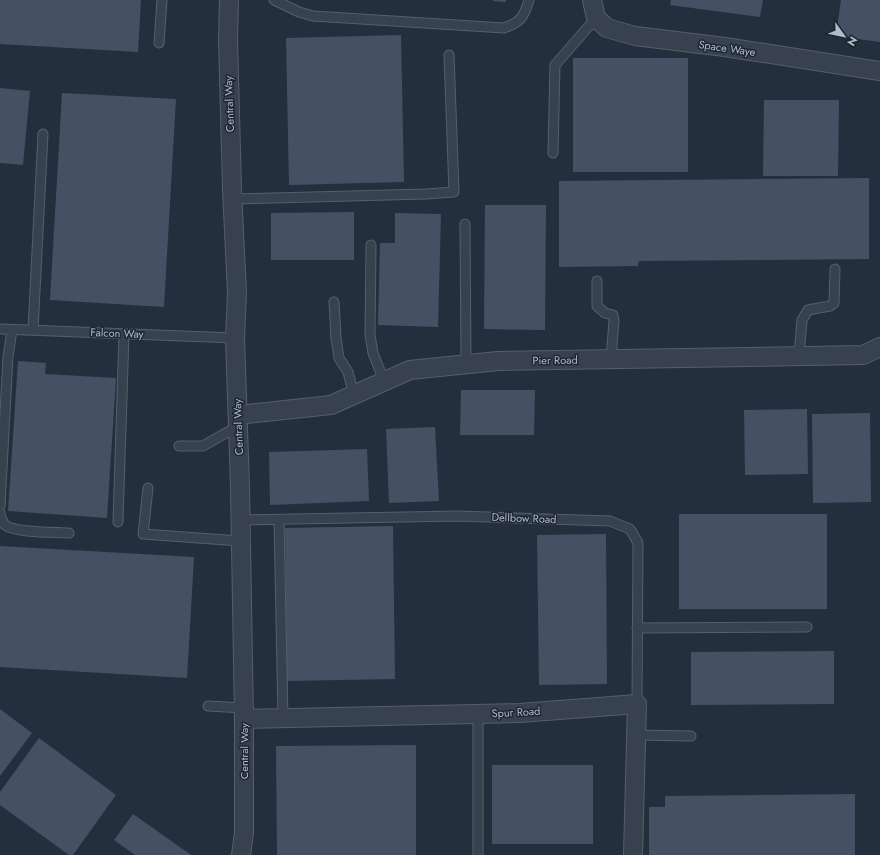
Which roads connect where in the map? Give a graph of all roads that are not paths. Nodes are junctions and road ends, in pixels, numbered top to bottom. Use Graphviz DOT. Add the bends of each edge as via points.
graph roads {
  1 [pos="162,0"];
  2 [pos="229,0"];
  3 [pos="274,0"];
  4 [pos="529,0"];
  5 [pos="592,0"];
  6 [pos="596,18"];
  7 [pos="159,43"];
  8 [pos="449,55"];
  9 [pos="880,71"];
  10 [pos="43,134"];
  11 [pos="553,153"];
  12 [pos="232,199"];
  13 [pos="465,224"];
  14 [pos="371,245"];
  15 [pos="835,269"];
  16 [pos="597,282"];
  17 [pos="334,302"];
  18 [pos="0,329"];
  19 [pos="12,330"];
  20 [pos="33,330"];
  21 [pos="124,334"];
  22 [pos="235,338"];
  23 [pos="880,347"];
  24 [pos="799,355"];
  25 [pos="611,359"];
  26 [pos="466,364"];
  27 [pos="384,381"];
  28 [pos="354,395"];
  29 [pos="238,421"];
  30 [pos="179,446"];
  31 [pos="148,488"];
  32 [pos="0,506"];
  33 [pos="0,513"];
  34 [pos="240,520"];
  35 [pos="279,520"];
  36 [pos="118,522"];
  37 [pos="69,533"];
  38 [pos="240,541"];
  39 [pos="807,627"];
  40 [pos="637,628"];
  41 [pos="637,704"];
  42 [pos="208,706"];
  43 [pos="244,714"];
  44 [pos="478,714"];
  45 [pos="283,718"];
  46 [pos="636,735"];
  47 [pos="691,736"];
  48 [pos="241,855"];
  49 [pos="478,855"];
  50 [pos="633,855"];
  1 -- 7 [label="lane"];
  2 -- 12 [label="street, Central Way"];
  3 -- 4 [label="lane" via="313,16 504,28 516,24 525,13"];
  5 -- 6 [label="street"];
  6 -- 9 [label="street, Space Waye" via="607,28 635,36"];
  6 -- 11 [label="lane" via="555,65"];
  8 -- 12 [label="lane" via="454,192"];
  10 -- 20 [label="lane"];
  12 -- 22 [label="street, Central Way" via="237,293"];
  13 -- 26 [label="lane"];
  14 -- 27 [label="lane" via="370,334 373,353"];
  15 -- 24 [label="lane" via="834,303 808,310 802,320"];
  16 -- 25 [label="lane" via="597,306 613,315"];
  17 -- 28 [label="lane" via="339,358 348,372"];
  18 -- 19 [label="lane, Falcon Way"];
  19 -- 20 [label="lane, Falcon Way"];
  19 -- 32 [label="lane" via="8,357"];
  20 -- 21 [label="lane, Falcon Way"];
  21 -- 22 [label="lane, Falcon Way"];
  21 -- 36 [label="lane"];
  22 -- 29 [label="street, Central Way"];
  23 -- 24 [label="street, Pier Road" via="863,355"];
  24 -- 25 [label="street, Pier Road"];
  25 -- 26 [label="street, Pier Road"];
  26 -- 27 [label="street, Pier Road" via="410,370"];
  27 -- 28 [label="street, Pier Road"];
  28 -- 29 [label="street, Pier Road" via="331,405"];
  29 -- 30 [label="lane" via="224,434 203,446"];
  29 -- 34 [label="street, Central Way"];
  31 -- 38 [label="lane" via="143,534"];
  33 -- 37 [label="lane" via="1,520 10,528"];
  34 -- 35 [label="lane, Dellbow Road"];
  34 -- 38 [label="street, Central Way"];
  35 -- 40 [label="lane, Dellbow Road" via="457,516 610,520 630,529 638,543"];
  35 -- 45 [label="lane"];
  38 -- 43 [label="street, Central Way"];
  39 -- 40 [label="lane"];
  40 -- 41 [label="lane, Dellbow Road"];
  41 -- 44 [label="street, Spur Road"];
  41 -- 46 [label="street"];
  42 -- 43 [label="lane"];
  43 -- 45 [label="street, Spur Road"];
  43 -- 48 [label="street, Central Way" via="244,833"];
  44 -- 45 [label="street, Spur Road"];
  44 -- 49 [label="lane"];
  46 -- 47 [label="lane"];
  46 -- 50 [label="street"];
}
